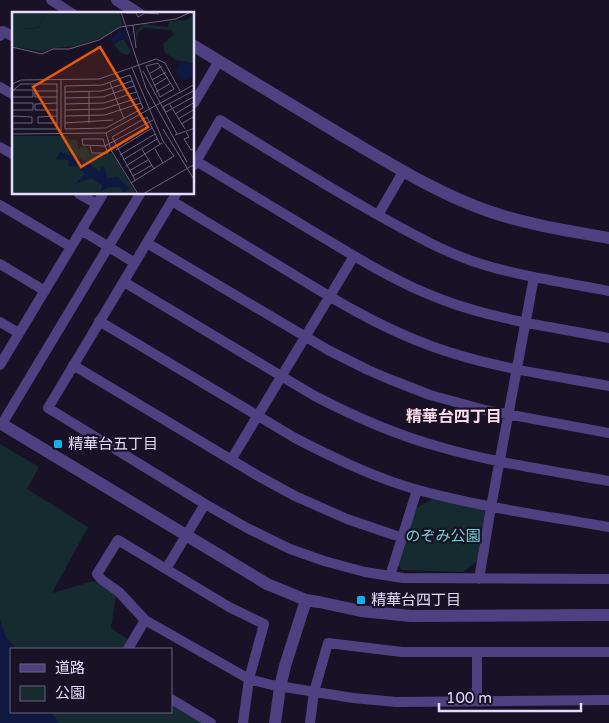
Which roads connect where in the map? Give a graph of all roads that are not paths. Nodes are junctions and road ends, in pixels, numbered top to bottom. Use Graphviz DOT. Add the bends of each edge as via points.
graph roads {
  1 [pos="51,0"];
  2 [pos="117,0"];
  3 [pos="70,12"];
  4 [pos="137,12"];
  5 [pos="0,36"];
  6 [pos="12,36"];
  7 [pos="195,47"];
  8 [pos="219,61"];
  9 [pos="0,87"];
  10 [pos="12,94"];
  11 [pos="195,101"];
  12 [pos="0,147"];
  13 [pos="12,154"];
  14 [pos="195,163"];
  15 [pos="403,172"];
  16 [pos="81,195"];
  17 [pos="102,195"];
  18 [pos="139,195"];
  19 [pos="174,197"];
  20 [pos="97,204"];
  21 [pos="0,205"];
  22 [pos="378,215"];
  23 [pos="81,230"];
  24 [pos="609,238"];
  25 [pos="147,243"];
  26 [pos="108,246"];
  27 [pos="71,247"];
  28 [pos="354,256"];
  29 [pos="135,263"];
  30 [pos="0,264"];
  31 [pos="534,277"];
  32 [pos="124,282"];
  33 [pos="45,291"];
  34 [pos="609,291"];
  35 [pos="330,297"];
  36 [pos="99,321"];
  37 [pos="0,322"];
  38 [pos="526,322"];
  39 [pos="19,333"];
  40 [pos="306,337"];
  41 [pos="609,338"];
  42 [pos="0,365"];
  43 [pos="73,366"];
  44 [pos="517,369"];
  45 [pos="282,377"];
  46 [pos="609,386"];
  47 [pos="508,414"];
  48 [pos="258,416"];
  49 [pos="1,424"];
  50 [pos="609,433"];
  51 [pos="231,460"];
  52 [pos="500,462"];
  53 [pos="609,481"];
  54 [pos="417,490"];
  55 [pos="205,504"];
  56 [pos="491,507"];
  57 [pos="609,527"];
  58 [pos="186,536"];
  59 [pos="402,537"];
  60 [pos="166,569"];
  61 [pos="390,576"];
  62 [pos="479,579"];
  63 [pos="609,579"];
  64 [pos="306,600"];
  65 [pos="609,615"];
  66 [pos="145,620"];
  67 [pos="129,648"];
  68 [pos="476,652"];
  69 [pos="609,652"];
  70 [pos="249,679"];
  71 [pos="280,687"];
  72 [pos="314,692"];
  73 [pos="172,700"];
  74 [pos="609,700"];
  75 [pos="477,701"];
  76 [pos="211,723"];
  77 [pos="243,723"];
  78 [pos="275,723"];
  79 [pos="310,723"];
  1 -- 3 [label="street"];
  2 -- 4 [label="street"];
  5 -- 6 [label="street" via="3,31"];
  7 -- 8 [label="street"];
  8 -- 11 [label="street"];
  8 -- 15 [label="street"];
  9 -- 10 [label="street"];
  12 -- 13 [label="street"];
  14 -- 22 [label="street" via="220,120"];
  14 -- 28 [label="street"];
  15 -- 22 [label="street"];
  15 -- 24 [label="street" via="491,212"];
  16 -- 20 [label="street"];
  17 -- 20 [label="street"];
  18 -- 26 [label="street"];
  19 -- 25 [label="street"];
  19 -- 35 [label="street"];
  20 -- 23 [label="street"];
  21 -- 27 [label="street"];
  22 -- 31 [label="street" via="446,251 494,268"];
  23 -- 26 [label="street"];
  23 -- 27 [label="street"];
  25 -- 29 [label="street"];
  25 -- 40 [label="street"];
  26 -- 29 [label="street"];
  26 -- 49 [label="street"];
  27 -- 33 [label="street"];
  28 -- 35 [label="street"];
  28 -- 38 [label="street" via="442,300 485,314"];
  29 -- 32 [label="street"];
  30 -- 33 [label="street"];
  31 -- 34 [label="street"];
  31 -- 38 [label="street"];
  32 -- 36 [label="street"];
  32 -- 45 [label="street"];
  33 -- 39 [label="street"];
  35 -- 40 [label="street"];
  35 -- 44 [label="street" via="384,326 431,346"];
  36 -- 43 [label="street"];
  36 -- 48 [label="street"];
  37 -- 39 [label="street"];
  38 -- 41 [label="street"];
  38 -- 44 [label="street"];
  39 -- 42 [label="street"];
  40 -- 45 [label="street"];
  40 -- 47 [label="street" via="409,388 451,402"];
  43 -- 51 [label="street"];
  43 -- 55 [label="street" via="48,408"];
  44 -- 46 [label="street"];
  44 -- 47 [label="street"];
  45 -- 48 [label="street"];
  45 -- 52 [label="street" via="380,427 434,446"];
  47 -- 50 [label="street"];
  47 -- 52 [label="street"];
  48 -- 51 [label="street"];
  48 -- 54 [label="street" via="321,452"];
  49 -- 58 [label="street"];
  51 -- 59 [label="street" via="321,508"];
  52 -- 53 [label="street"];
  52 -- 56 [label="street"];
  54 -- 56 [label="street"];
  54 -- 59 [label="street"];
  55 -- 58 [label="street"];
  55 -- 61 [label="street" via="307,556"];
  56 -- 57 [label="street"];
  56 -- 62 [label="street"];
  58 -- 60 [label="street"];
  58 -- 64 [label="street" via="267,584"];
  59 -- 61 [label="street"];
  60 -- 66 [label="street" via="118,540 97,574"];
  60 -- 70 [label="street" via="228,607 264,624"];
  61 -- 62 [label="street"];
  62 -- 63 [label="street"];
  64 -- 65 [label="street" via="361,611 411,616"];
  64 -- 71 [label="street"];
  66 -- 67 [label="street"];
  66 -- 70 [label="street"];
  68 -- 69 [label="street"];
  68 -- 72 [label="street" via="402,652 328,643"];
  68 -- 75 [label="street"];
  70 -- 71 [label="street"];
  70 -- 77 [label="street"];
  71 -- 72 [label="street"];
  71 -- 78 [label="street"];
  72 -- 75 [label="street" via="396,702"];
  72 -- 79 [label="street"];
  73 -- 76 [label="street"];
  74 -- 75 [label="street"];
}
